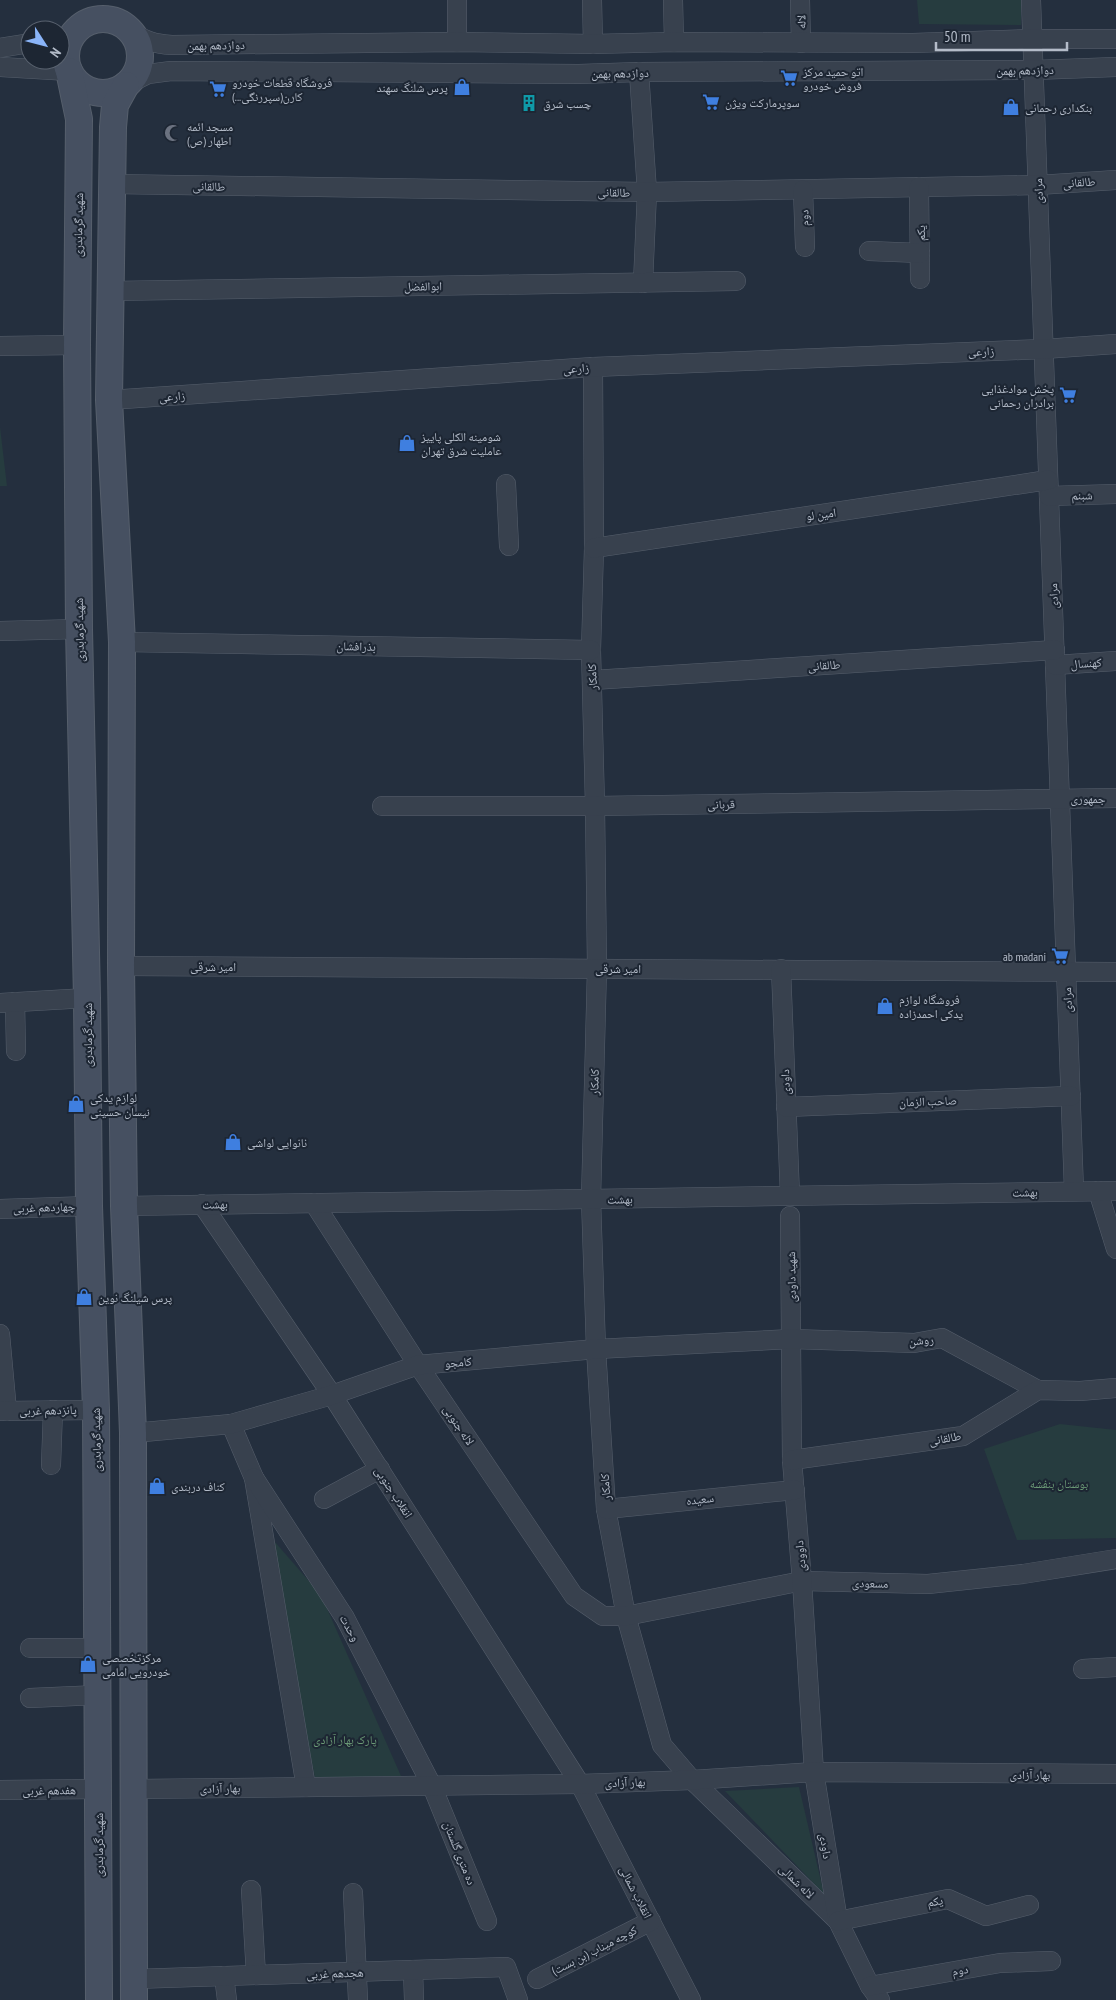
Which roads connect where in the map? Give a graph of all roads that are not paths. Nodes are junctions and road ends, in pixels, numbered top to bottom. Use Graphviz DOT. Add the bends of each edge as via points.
graph roads {
  1 [pos="88,0"];
  2 [pos="120,0"];
  3 [pos="456,0"];
  4 [pos="592,0"];
  5 [pos="673,0"];
  6 [pos="800,0"];
  7 [pos="1031,0"];
  8 [pos="130,30"];
  9 [pos="70,32"];
  10 [pos="70,34"];
  11 [pos="1032,39"];
  12 [pos="1116,39"];
  13 [pos="457,42"];
  14 [pos="674,42"];
  15 [pos="801,43"];
  16 [pos="593,44"];
  17 [pos="20,45"];
  18 [pos="0,48"];
  19 [pos="0,67"];
  20 [pos="1116,67"];
  21 [pos="1034,70"];
  22 [pos="69,72"];
  23 [pos="639,72"];
  24 [pos="126,85"];
  25 [pos="1116,180"];
  26 [pos="112,184"];
  27 [pos="1038,185"];
  28 [pos="919,187"];
  29 [pos="803,190"];
  30 [pos="647,192"];
  31 [pos="805,247"];
  32 [pos="869,251"];
  33 [pos="920,253"];
  34 [pos="920,279"];
  35 [pos="736,281"];
  36 [pos="643,283"];
  37 [pos="110,291"];
  38 [pos="1116,344"];
  39 [pos="76,345"];
  40 [pos="0,346"];
  41 [pos="1044,349"];
  42 [pos="593,367"];
  43 [pos="109,400"];
  44 [pos="506,484"];
  45 [pos="1049,488"];
  46 [pos="1116,494"];
  47 [pos="509,546"];
  48 [pos="594,548"];
  49 [pos="78,630"];
  50 [pos="0,631"];
  51 [pos="122,642"];
  52 [pos="590,650"];
  53 [pos="1055,658"];
  54 [pos="1116,661"];
  55 [pos="592,680"];
  56 [pos="1060,798"];
  57 [pos="1116,798"];
  58 [pos="382,806"];
  59 [pos="595,806"];
  60 [pos="121,966"];
  61 [pos="597,968"];
  62 [pos="782,969"];
  63 [pos="1066,971"];
  64 [pos="1116,972"];
  65 [pos="87,998"];
  66 [pos="8,1003"];
  67 [pos="16,1051"];
  68 [pos="1071,1096"];
  69 [pos="786,1107"];
  70 [pos="1074,1191"];
  71 [pos="1107,1191"];
  72 [pos="790,1196"];
  73 [pos="592,1199"];
  74 [pos="314,1203"];
  75 [pos="202,1204"];
  76 [pos="89,1206"];
  77 [pos="124,1206"];
  78 [pos="0,1209"];
  79 [pos="790,1216"];
  80 [pos="1116,1249"];
  81 [pos="0,1334"];
  82 [pos="792,1339"];
  83 [pos="596,1349"];
  84 [pos="418,1365"];
  85 [pos="1116,1388"];
  86 [pos="1038,1390"];
  87 [pos="332,1395"];
  88 [pos="53,1410"];
  89 [pos="96,1410"];
  90 [pos="3,1411"];
  91 [pos="231,1424"];
  92 [pos="134,1433"];
  93 [pos="792,1460"];
  94 [pos="51,1465"];
  95 [pos="380,1469"];
  96 [pos="254,1478"];
  97 [pos="794,1490"];
  98 [pos="324,1500"];
  99 [pos="606,1508"];
  100 [pos="1116,1560"];
  101 [pos="802,1581"];
  102 [pos="626,1616"];
  103 [pos="30,1648"];
  104 [pos="97,1648"];
  105 [pos="1116,1667"];
  106 [pos="1083,1669"];
  107 [pos="98,1695"];
  108 [pos="30,1698"];
  109 [pos="814,1772"];
  110 [pos="1116,1774"];
  111 [pos="692,1780"];
  112 [pos="580,1784"];
  113 [pos="432,1786"];
  114 [pos="306,1787"];
  115 [pos="98,1789"];
  116 [pos="134,1789"];
  117 [pos="0,1790"];
  118 [pos="251,1890"];
  119 [pos="353,1893"];
  120 [pos="1029,1905"];
  121 [pos="488,1921"];
  122 [pos="838,1921"];
  123 [pos="651,1922"];
  124 [pos="1051,1961"];
  125 [pos="413,1970"];
  126 [pos="356,1972"];
  127 [pos="256,1975"];
  128 [pos="224,1976"];
  129 [pos="537,1979"];
  130 [pos="134,1990"];
  131 [pos="875,1993"];
  132 [pos="518,1998"];
  133 [pos="99,2000"];
  134 [pos="227,2000"];
  135 [pos="358,2000"];
  136 [pos="414,2000"];
  137 [pos="691,2000"];
  1 -- 9 [label="main road" via="84,13"];
  2 -- 8 [label="main road"];
  3 -- 13 [label="street"];
  4 -- 16 [label="street"];
  5 -- 14 [label="street"];
  6 -- 15 [label="street, لاله"];
  7 -- 11 [label="street, مرادی"];
  8 -- 10 [label="main road" via="102,19"];
  8 -- 13 [label="street, دوازدهم بهمن" via="142,40 172,46"];
  8 -- 24 [label="main road" via="140,55 136,71"];
  11 -- 12 [label="street, دوازدهم بهمن"];
  11 -- 15 [label="street, دوازدهم بهمن"];
  11 -- 21 [label="street, مرادی"];
  13 -- 16 [label="street, دوازدهم بهمن"];
  14 -- 15 [label="street, دوازدهم بهمن"];
  14 -- 16 [label="street, دوازدهم بهمن"];
  17 -- 18 [label="street"];
  19 -- 22 [label="street"];
  20 -- 21 [label="street, دوازدهم بهمن"];
  21 -- 23 [label="street, دوازدهم بهمن"];
  21 -- 27 [label="street, مرادی"];
  22 -- 24 [label="main road" via="74,81 94,93 105,94"];
  22 -- 39 [label="main road, شهید گرمابدری" via="79,119"];
  23 -- 24 [label="street, دوازدهم بهمن" via="171,72 148,74"];
  23 -- 30 [label="street"];
  24 -- 26 [label="main road" via="115,105"];
  25 -- 27 [label="street, طالقانی"];
  26 -- 30 [label="street, طالقانی"];
  26 -- 37 [label="main road"];
  27 -- 28 [label="street, طالقانی"];
  27 -- 41 [label="street, مرادی"];
  28 -- 29 [label="street, طالقانی"];
  28 -- 33 [label="street, یکم"];
  29 -- 30 [label="street, طالقانی"];
  29 -- 31 [label="street, دوم"];
  30 -- 36 [label="street"];
  32 -- 33 [label="street"];
  33 -- 34 [label="street, یکم"];
  35 -- 36 [label="street, ابوالفضل"];
  36 -- 37 [label="street, ابوالفضل"];
  37 -- 43 [label="main road"];
  38 -- 41 [label="street, زارعی"];
  39 -- 40 [label="street"];
  39 -- 49 [label="main road, شهید گرمابدری"];
  41 -- 42 [label="street, زارعی"];
  41 -- 45 [label="street, مرادی"];
  42 -- 43 [label="street, زارعی"];
  42 -- 48 [label="street, کامکار"];
  43 -- 51 [label="main road"];
  44 -- 47 [label="street"];
  45 -- 46 [label="street, شبنم"];
  45 -- 48 [label="street, امین لو"];
  45 -- 53 [label="street, مرادی"];
  48 -- 52 [label="street, کامکار"];
  49 -- 50 [label="street"];
  49 -- 65 [label="main road, شهید گرمابدری"];
  51 -- 52 [label="street, بذرافشان"];
  51 -- 60 [label="main road"];
  52 -- 55 [label="street, کامکار"];
  53 -- 54 [label="street, کهنسال"];
  53 -- 55 [label="street, طالقانی"];
  53 -- 56 [label="street, مرادی"];
  55 -- 59 [label="street, کامکار"];
  56 -- 57 [label="street, جمهوری"];
  56 -- 59 [label="street, قربانی"];
  56 -- 63 [label="street, مرادی"];
  58 -- 59 [label="street, قربانی"];
  59 -- 61 [label="street, کامکار"];
  60 -- 61 [label="street, امیر شرقی"];
  60 -- 77 [label="main road"];
  61 -- 62 [label="street, امیر شرقی"];
  61 -- 73 [label="street, کامکار"];
  62 -- 63 [label="street, امیر شرقی"];
  62 -- 69 [label="street, داودی"];
  63 -- 64 [label="street, امیر شرقی"];
  63 -- 68 [label="street, مرادی"];
  65 -- 66 [label="street"];
  65 -- 76 [label="main road, شهید گرمابدری"];
  66 -- 67 [label="street"];
  68 -- 69 [label="street, صاحب الزمان"];
  68 -- 70 [label="street, مرادی"];
  69 -- 72 [label="street, داودی"];
  70 -- 71 [label="street, بهشت"];
  70 -- 72 [label="street, بهشت"];
  71 -- 80 [label="street"];
  72 -- 73 [label="street, بهشت"];
  73 -- 74 [label="street, بهشت"];
  73 -- 83 [label="street, کامکار"];
  74 -- 75 [label="street, بهشت"];
  74 -- 84 [label="street, لاله جنوبی"];
  75 -- 77 [label="street, بهشت"];
  75 -- 87 [label="street, انقلاب جنوبی"];
  76 -- 77 [label="main road"];
  76 -- 78 [label="street, چهاردهم غربی"];
  76 -- 89 [label="main road, شهید گرمابدری"];
  77 -- 92 [label="main road"];
  79 -- 82 [label="street, شهید داودی"];
  81 -- 90 [label="street"];
  82 -- 83 [label="street, کامجو"];
  82 -- 86 [label="street, روشن" via="914,1343 942,1338"];
  82 -- 93 [label="street, داوودی"];
  83 -- 84 [label="street, کامجو"];
  83 -- 99 [label="street, کامکار"];
  84 -- 87 [label="street, کامجو"];
  84 -- 102 [label="street, لاله جنوبی" via="574,1596 603,1616"];
  85 -- 86 [label="street"];
  86 -- 93 [label="street, طالقانی" via="963,1436"];
  87 -- 91 [label="street, کامجو"];
  87 -- 95 [label="street, انقلاب جنوبی"];
  88 -- 89 [label="street, پانزدهم غربی"];
  88 -- 90 [label="street, پانزدهم غربی"];
  88 -- 94 [label="street"];
  89 -- 104 [label="main road, شهید گرمابدری"];
  91 -- 92 [label="street, کامجو"];
  91 -- 96 [label="street, وحدت"];
  92 -- 116 [label="main road"];
  93 -- 97 [label="street, داوودی"];
  95 -- 98 [label="street"];
  95 -- 112 [label="street, انقلاب جنوبی"];
  96 -- 113 [label="street, وحدت" via="345,1618"];
  96 -- 114 [label="street, وحدت"];
  97 -- 99 [label="street, سعیده"];
  97 -- 101 [label="street, داوودی"];
  99 -- 102 [label="street, کامکار"];
  100 -- 101 [label="street, مسعودی" via="928,1584"];
  101 -- 102 [label="street, مسعودی"];
  101 -- 109 [label="street, داوودی"];
  102 -- 111 [label="street, کامکار" via="662,1745"];
  103 -- 104 [label="street"];
  104 -- 107 [label="main road, شهید گرمابدری"];
  105 -- 106 [label="street"];
  107 -- 108 [label="street"];
  107 -- 115 [label="main road, شهید گرمابدری"];
  109 -- 110 [label="street, بهار آزادی"];
  109 -- 111 [label="street, بهار آزادی"];
  109 -- 122 [label="street, داودی"];
  111 -- 112 [label="street, بهار آزادی"];
  111 -- 122 [label="street, لاله شمالی"];
  112 -- 113 [label="street, بهار آزادی"];
  112 -- 123 [label="street, انقلاب شمالی"];
  113 -- 114 [label="street, بهار آزادی"];
  113 -- 121 [label="street, ده متری گلستان"];
  114 -- 116 [label="street, بهار آزادی"];
  115 -- 116 [label="main road"];
  115 -- 117 [label="street, هفدهم غربی"];
  115 -- 133 [label="main road, شهید گرمابدری"];
  116 -- 130 [label="main road"];
  118 -- 127 [label="street"];
  119 -- 126 [label="street"];
  120 -- 122 [label="street, یکم" via="986,1916 948,1899"];
  122 -- 131 [label="street, لاله شمالی"];
  123 -- 129 [label="street, کوچه میناب (بن بست)"];
  123 -- 137 [label="street, انقلاب شمالی"];
  124 -- 131 [label="street, دوم" via="1000,1963"];
  125 -- 126 [label="street, هجدهم غربی"];
  125 -- 132 [label="street, هجدهم غربی" via="506,1967"];
  125 -- 136 [label="street"];
  126 -- 127 [label="street, هجدهم غربی"];
  126 -- 135 [label="street"];
  127 -- 128 [label="street, هجدهم غربی"];
  128 -- 130 [label="street, هجدهم غربی"];
  128 -- 134 [label="street"];
}
